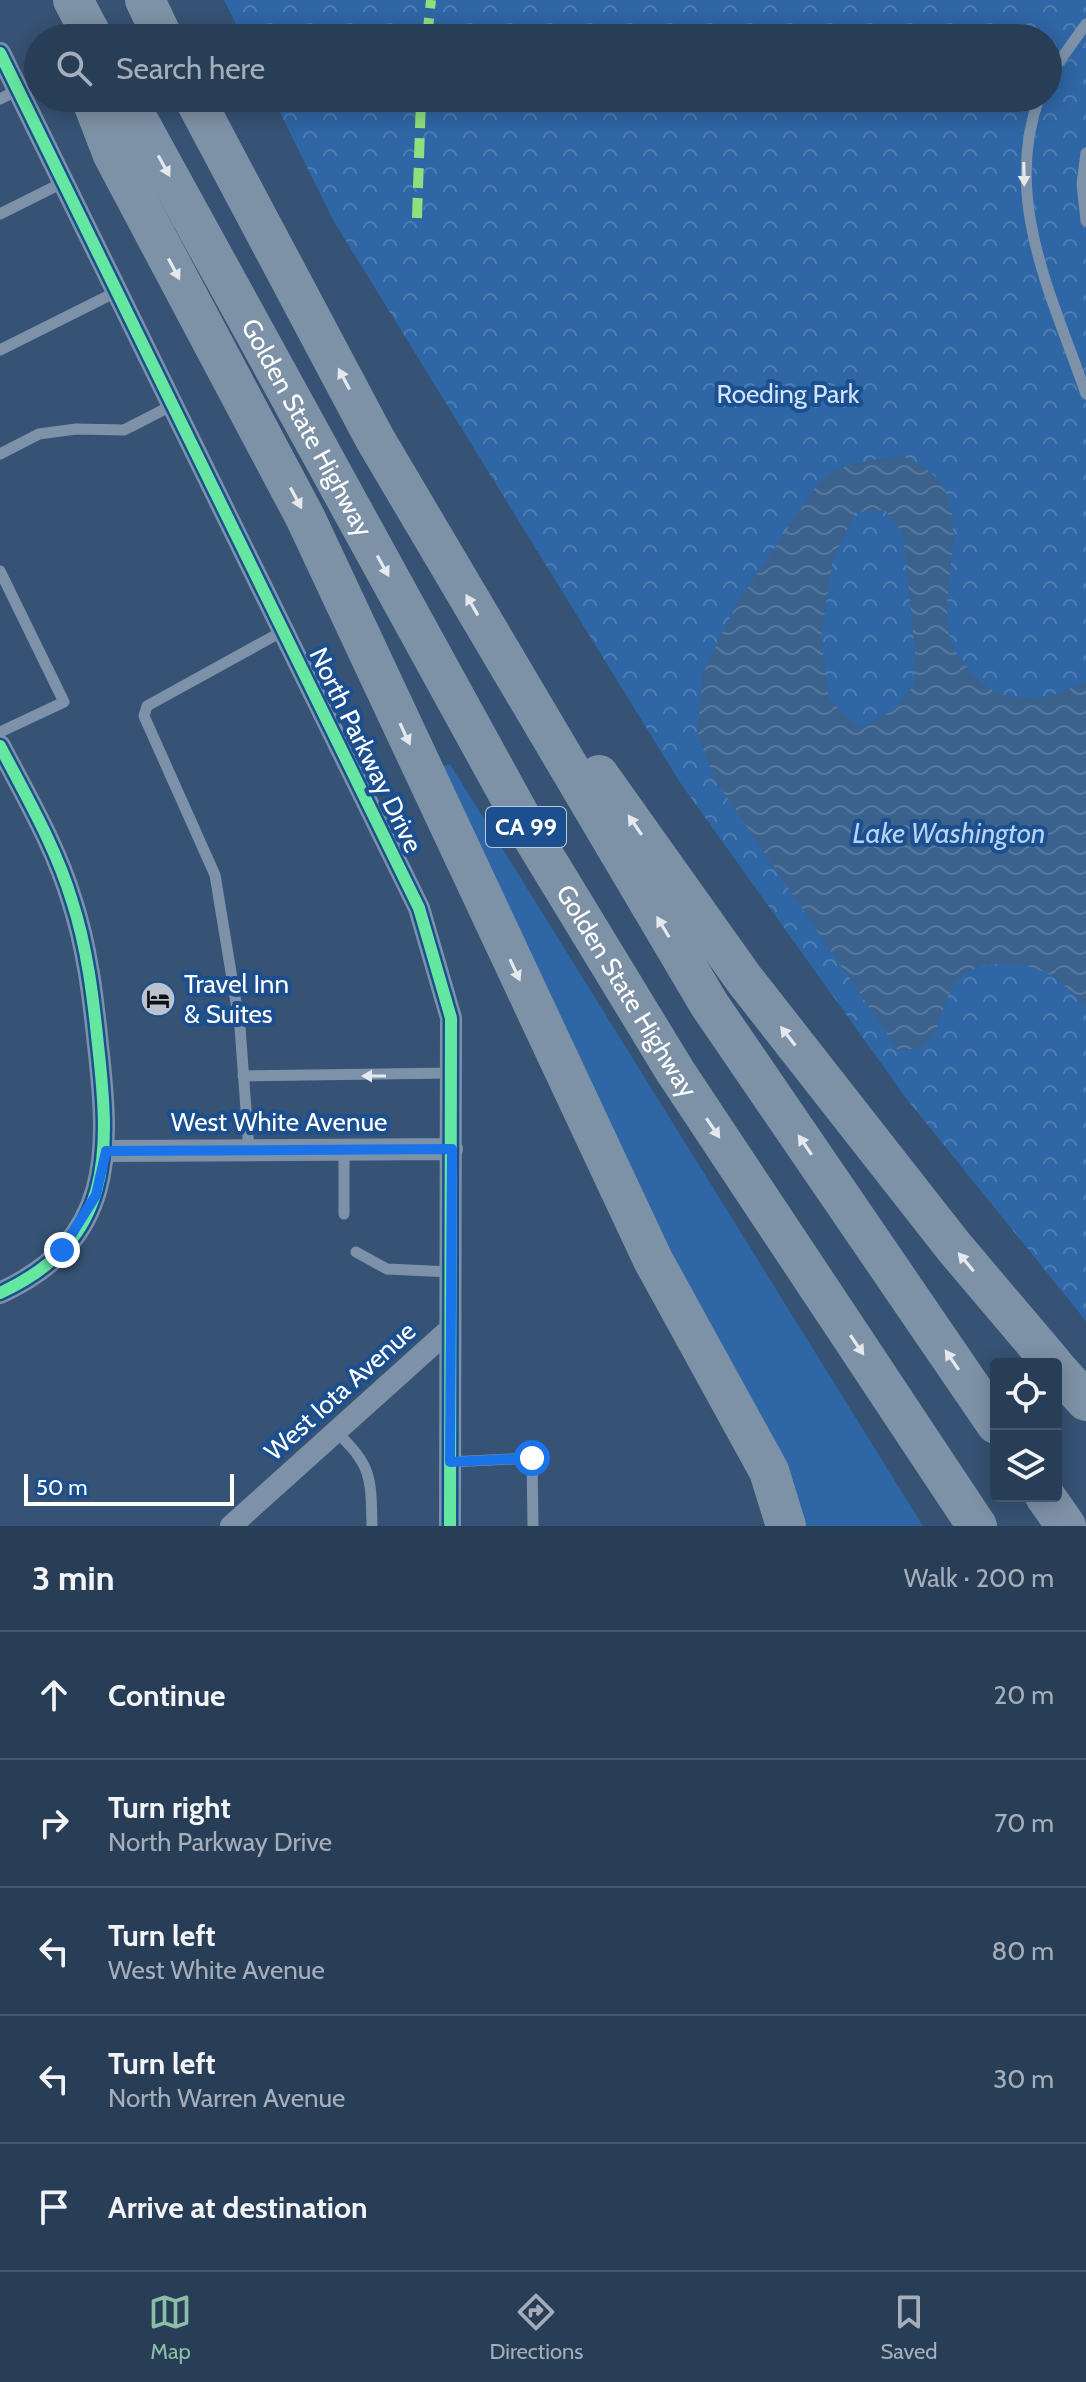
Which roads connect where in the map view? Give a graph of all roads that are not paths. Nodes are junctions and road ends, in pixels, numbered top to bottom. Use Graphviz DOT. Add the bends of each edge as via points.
graph roads {
  1 [pos="53,0"];
  2 [pos="73,0"];
  3 [pos="148,0"];
  4 [pos="62,24"];
  5 [pos="86,24"];
  6 [pos="158,24"];
  7 [pos="1086,24"];
  8 [pos="0,53"];
  9 [pos="1062,57"];
  10 [pos="9,94"];
  11 [pos="96,112"];
  12 [pos="134,112"];
  13 [pos="201,112"];
  14 [pos="1036,112"];
  15 [pos="1086,153"];
  16 [pos="64,182"];
  17 [pos="0,214"];
  18 [pos="1086,221"];
  19 [pos="118,291"];
  20 [pos="0,350"];
  21 [pos="1086,394"];
  22 [pos="173,405"];
  23 [pos="0,454"];
  24 [pos="0,571"];
  25 [pos="283,631"];
  26 [pos="511,673"];
  27 [pos="0,732"];
  28 [pos="0,746"];
  29 [pos="452,1073"];
  30 [pos="243,1076"];
  31 [pos="452,1149"];
  32 [pos="344,1150"];
  33 [pos="106,1151"];
  34 [pos="249,1151"];
  35 [pos="344,1214"];
  36 [pos="356,1252"];
  37 [pos="451,1272"];
  38 [pos="0,1293"];
  39 [pos="450,1329"];
  40 [pos="1047,1358"];
  41 [pos="1062,1375"];
  42 [pos="1086,1401"];
  43 [pos="990,1415"];
  44 [pos="336,1432"];
  45 [pos="450,1462"];
  46 [pos="1049,1502"];
  47 [pos="231,1526"];
  48 [pos="372,1526"];
  49 [pos="450,1526"];
  50 [pos="533,1526"];
  51 [pos="786,1526"];
  52 [pos="977,1526"];
  53 [pos="1066,1526"];
  1 -- 4 [label="highway"];
  2 -- 5 [label="highway"];
  3 -- 6 [label="highway"];
  7 -- 9 [label="lane"];
  8 -- 10 [label="street, North Parkway Drive"];
  10 -- 16 [label="street, North Parkway Drive"];
  11 -- 51 [label="highway, one-way" via="113,155 305,517 653,1260 769,1471"];
  12 -- 52 [label="highway, Golden State Highway / CA 99, one-way" via="524,823 675,1071"];
  26 -- 13 [label="highway, CA 99, one-way" via="375,439"];
  14 -- 21 [label="lane, one-way" via="1023,162 1024,191 1040,261"];
  15 -- 18 [label="lane"];
  16 -- 17 [label="lane"];
  16 -- 19 [label="street, North Parkway Drive"];
  19 -- 20 [label="lane"];
  19 -- 22 [label="street, North Parkway Drive"];
  22 -- 23 [label="lane" via="124,430 39,434"];
  22 -- 25 [label="street, North Parkway Drive"];
  24 -- 27 [label="lane" via="64,702"];
  25 -- 29 [label="street, North Parkway Drive" via="419,908 451,1018"];
  25 -- 30 [label="lane" via="147,706 144,716 215,875"];
  40 -- 26 [label="highway, one-way" via="744,979 610,788"];
  43 -- 26 [label="highway, CA 99, one-way" via="709,1004"];
  28 -- 33 [label="street" via="72,899 95,1019"];
  29 -- 30 [label="lane, one-way"];
  29 -- 31 [label="street, North Parkway Drive"];
  30 -- 34 [label="lane"];
  31 -- 32 [label="street, West White Avenue"];
  31 -- 37 [label="street, North Parkway Drive"];
  32 -- 34 [label="street, West White Avenue"];
  32 -- 35 [label="lane"];
  33 -- 34 [label="street, West White Avenue"];
  33 -- 38 [label="street" via="96,1195 75,1233 45,1265"];
  36 -- 37 [label="lane" via="387,1269"];
  37 -- 39 [label="street, North Parkway Drive"];
  39 -- 44 [label="street, West Iota Avenue"];
  39 -- 45 [label="street, North Parkway Drive"];
  41 -- 42 [label="highway"];
  44 -- 47 [label="street, West Iota Avenue"];
  44 -- 48 [label="lane" via="356,1450 371,1476"];
  45 -- 49 [label="street, North Parkway Drive"];
  45 -- 50 [label="lane" via="532,1458"];
  46 -- 53 [label="highway"];
}
